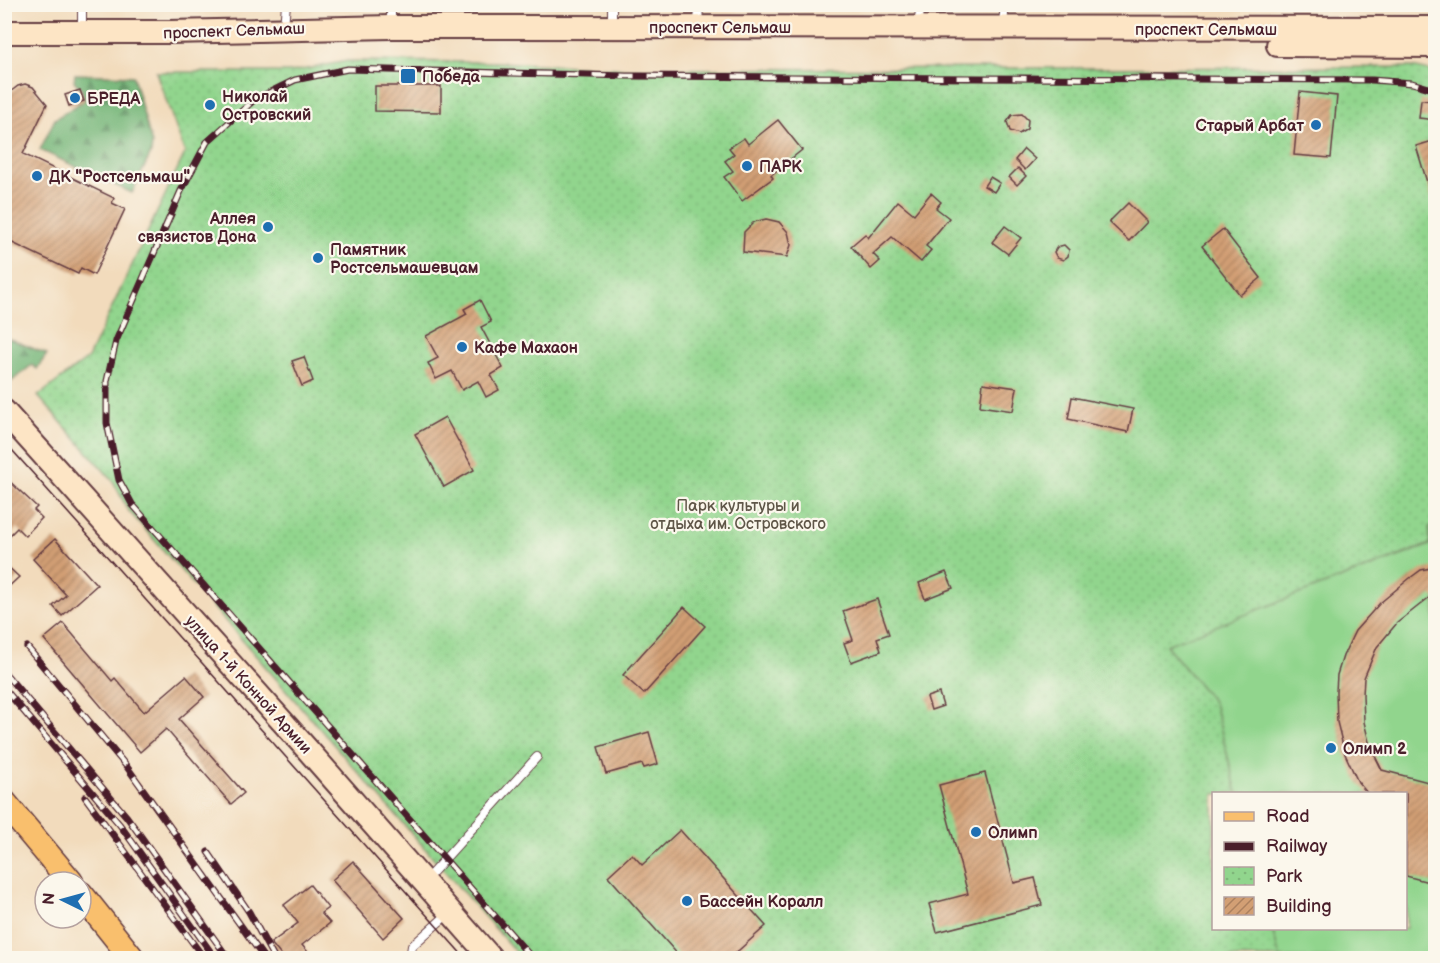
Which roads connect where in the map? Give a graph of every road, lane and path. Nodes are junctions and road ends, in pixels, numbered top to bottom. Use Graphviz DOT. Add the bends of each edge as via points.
graph roads {
  1 [pos="82,4"];
  2 [pos="286,4"];
  3 [pos="391,4"];
  4 [pos="699,4"];
  5 [pos="920,4"];
  6 [pos="1005,4"];
  7 [pos="612,16"];
  8 [pos="391,27"];
  9 [pos="698,27"];
  10 [pos="284,28"];
  11 [pos="1003,28"];
  12 [pos="1436,28"];
  13 [pos="919,29"];
  14 [pos="4,32"];
  15 [pos="82,32"];
  16 [pos="4,45"];
  17 [pos="1436,46"];
  18 [pos="4,411"];
  19 [pos="537,757"];
  20 [pos="4,802"];
  21 [pos="4,826"];
  22 [pos="41,870"];
  23 [pos="61,870"];
  24 [pos="424,882"];
  25 [pos="93,909"];
  26 [pos="450,912"];
  27 [pos="91,930"];
  28 [pos="113,958"];
  29 [pos="132,958"];
  30 [pos="410,958"];
  31 [pos="490,958"];
  1 -- 15 [label="lane"];
  2 -- 10 [label="lane"];
  3 -- 8 [label="lane"];
  4 -- 9 [label="lane"];
  5 -- 13 [label="lane"];
  6 -- 11 [label="lane"];
  7 -- 8 [label="main road, проспект Сельмаш"];
  7 -- 9 [label="main road, проспект Сельмаш"];
  8 -- 10 [label="main road, проспект Сельмаш"];
  9 -- 13 [label="main road, проспект Сельмаш"];
  10 -- 15 [label="main road, проспект Сельмаш"];
  11 -- 12 [label="main road, проспект Сельмаш"];
  11 -- 13 [label="main road, проспект Сельмаш"];
  14 -- 15 [label="main road, проспект Сельмаш"];
  16 -- 17 [label="main road, проспект Сельмаш" via="389,39"];
  18 -- 24 [label="main road, улица 1-й Конной Армии"];
  19 -- 24 [label="lane"];
  20 -- 23 [label="main road"];
  21 -- 22 [label="main road"];
  24 -- 26 [label="main road, улица 1-й Конной Армии"];
  25 -- 29 [label="main road"];
  26 -- 30 [label="lane" via="412,946"];
  26 -- 31 [label="main road, улица 1-й Конной Армии"];
  27 -- 28 [label="main road"];
}
